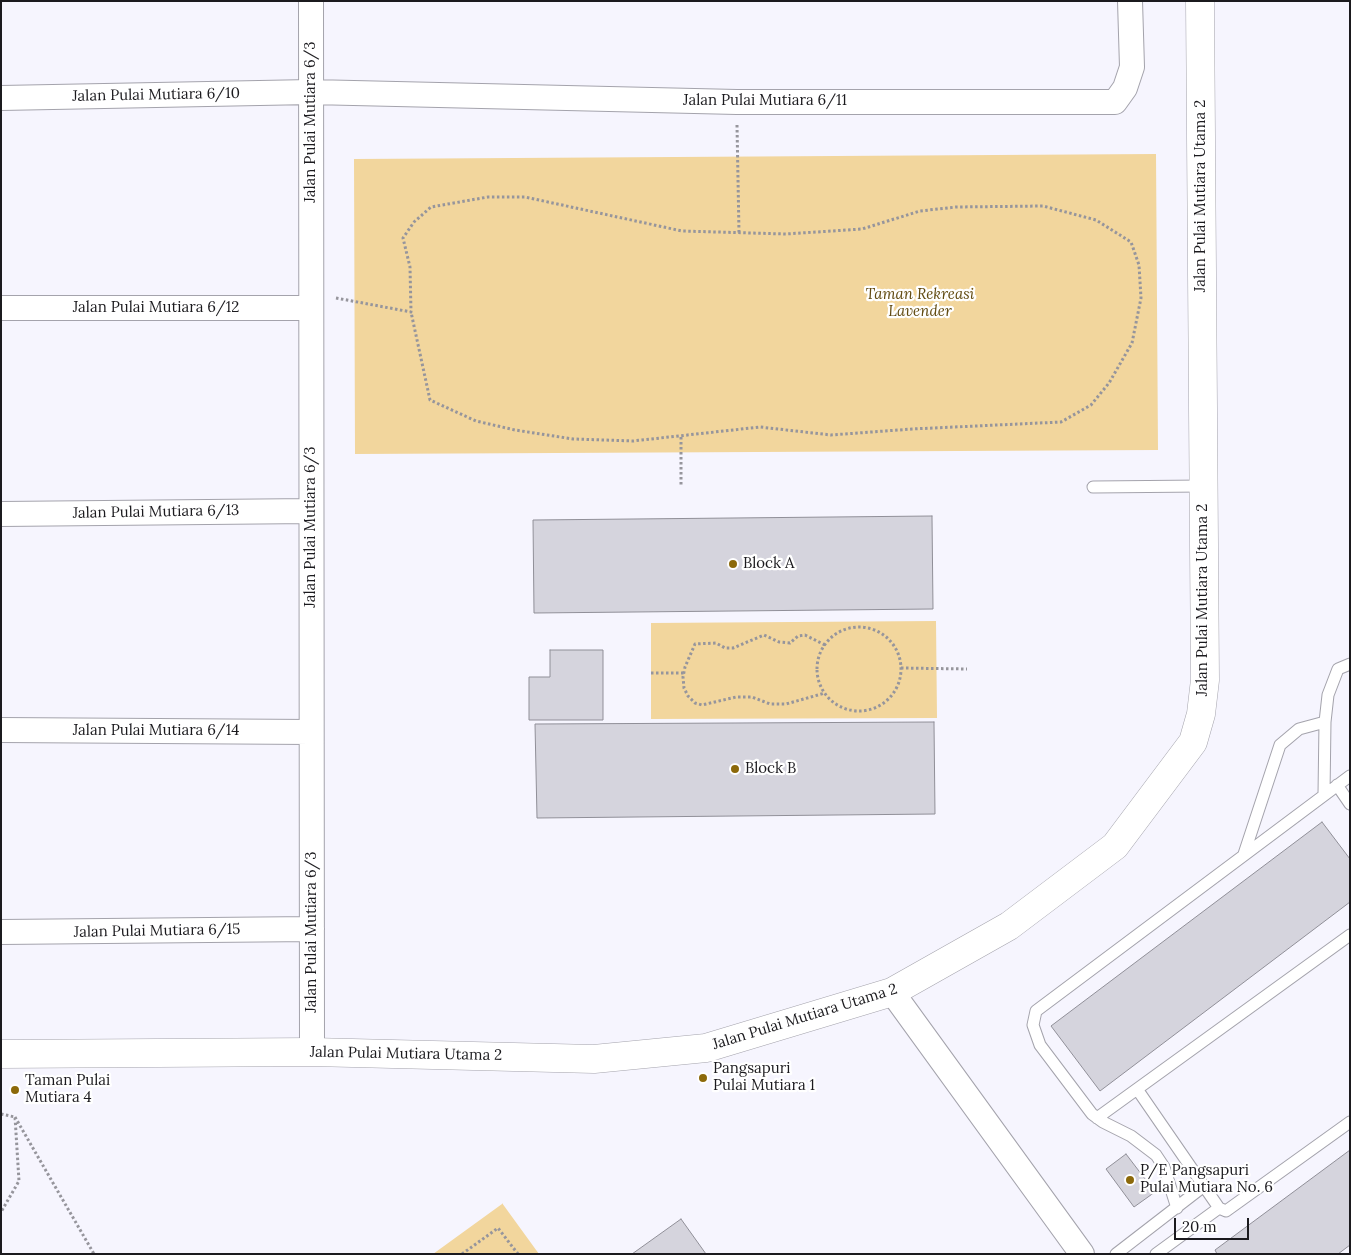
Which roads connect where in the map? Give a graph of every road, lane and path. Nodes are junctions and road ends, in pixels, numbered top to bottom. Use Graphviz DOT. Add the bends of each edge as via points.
graph roads {
  1 [pos="311,1"];
  2 [pos="1130,1"];
  3 [pos="1200,1"];
  4 [pos="311,92"];
  5 [pos="1,98"];
  6 [pos="737,102"];
  7 [pos="739,233"];
  8 [pos="311,301"];
  9 [pos="1,308"];
  10 [pos="411,312"];
  11 [pos="681,437"];
  12 [pos="1093,486"];
  13 [pos="1204,486"];
  14 [pos="681,487"];
  15 [pos="312,511"];
  16 [pos="1,514"];
  17 [pos="825,645"];
  18 [pos="1350,664"];
  19 [pos="901,668"];
  20 [pos="967,669"];
  21 [pos="651,673"];
  22 [pos="684,673"];
  23 [pos="825,693"];
  24 [pos="1325,722"];
  25 [pos="1,730"];
  26 [pos="312,732"];
  27 [pos="1350,776"];
  28 [pos="1337,785"];
  29 [pos="1324,794"];
  30 [pos="1350,804"];
  31 [pos="1244,854"];
  32 [pos="312,929"];
  33 [pos="1,932"];
  34 [pos="1350,935"];
  35 [pos="892,992"];
  36 [pos="312,1052"];
  37 [pos="1,1054"];
  38 [pos="1137,1089"];
  39 [pos="1,1114"];
  40 [pos="14,1117"];
  41 [pos="1098,1118"];
  42 [pos="1350,1122"];
  43 [pos="1204,1186"];
  44 [pos="1177,1208"];
  45 [pos="1219,1208"];
  46 [pos="1,1212"];
  47 [pos="1173,1249"];
  48 [pos="94,1254"];
  49 [pos="462,1254"];
  50 [pos="518,1254"];
  51 [pos="1082,1254"];
  52 [pos="1116,1254"];
  53 [pos="1156,1254"];
  1 -- 4 [label="street, Jalan Pulai Mutiara 6/3"];
  2 -- 6 [label="street, Jalan Pulai Mutiara 6/11" via="1132,67 1125,88 1115,102"];
  3 -- 13 [label="street, Jalan Pulai Mutiara Utama 2"];
  4 -- 5 [label="street, Jalan Pulai Mutiara 6/10"];
  4 -- 6 [label="street, Jalan Pulai Mutiara 6/11"];
  4 -- 8 [label="street, Jalan Pulai Mutiara 6/3"];
  6 -- 7 [label="path"];
  7 -- 10 [label="path" via="682,232 525,197 488,197 431,207 414,222 403,238 410,267"];
  7 -- 11 [label="path" via="786,234 862,229 920,211 956,207 1044,206 1096,220 1131,242 1139,265 1142,298 1138,323 1132,343 1109,383 1091,405 1062,422 831,434 760,428"];
  8 -- 9 [label="street, Jalan Pulai Mutiara 6/12"];
  8 -- 10 [label="path"];
  8 -- 15 [label="street, Jalan Pulai Mutiara 6/3"];
  10 -- 11 [label="path" via="430,400 476,421 515,430 563,437 634,441"];
  11 -- 14 [label="path"];
  12 -- 13 [label="lane"];
  13 -- 35 [label="street, Jalan Pulai Mutiara Utama 2" via="1205,680 1201,714 1192,742 1115,846 1009,926"];
  15 -- 16 [label="street, Jalan Pulai Mutiara 6/13"];
  15 -- 26 [label="street, Jalan Pulai Mutiara 6/3"];
  17 -- 19 [label="path" via="840,631 853,627 868,628 892,642 899,654"];
  17 -- 22 [label="path" via="805,635 790,643 764,635 733,648 716,643 696,644"];
  17 -- 23 [label="path" via="817,665 818,679"];
  18 -- 24 [label="lane" via="1338,669 1328,695"];
  19 -- 20 [label="path"];
  19 -- 23 [label="path" via="893,693 884,703 871,709 844,708"];
  21 -- 22 [label="path"];
  22 -- 23 [label="path" via="684,688 688,696 702,705 752,697 770,704 786,704"];
  24 -- 29 [label="lane"];
  24 -- 31 [label="lane" via="1298,729 1280,745"];
  25 -- 26 [label="street, Jalan Pulai Mutiara 6/14"];
  26 -- 32 [label="street, Jalan Pulai Mutiara 6/3"];
  27 -- 28 [label="lane"];
  28 -- 29 [label="lane"];
  28 -- 30 [label="lane"];
  29 -- 31 [label="lane"];
  31 -- 41 [label="lane" via="1036,1011 1033,1025 1040,1045"];
  32 -- 33 [label="street, Jalan Pulai Mutiara 6/15"];
  32 -- 36 [label="street, Jalan Pulai Mutiara 6/3"];
  34 -- 38 [label="lane"];
  35 -- 36 [label="street, Jalan Pulai Mutiara Utama 2" via="706,1048 594,1059"];
  35 -- 51 [label="street"];
  36 -- 37 [label="street, Jalan Pulai Mutiara Utama 2"];
  38 -- 41 [label="lane"];
  38 -- 43 [label="lane"];
  39 -- 40 [label="path"];
  40 -- 46 [label="path" via="19,1182"];
  40 -- 48 [label="path"];
  41 -- 44 [label="lane" via="1131,1136 1156,1155 1164,1167"];
  42 -- 45 [label="lane" via="1226,1211"];
  43 -- 44 [label="lane"];
  43 -- 45 [label="lane"];
  44 -- 52 [label="lane"];
  45 -- 47 [label="lane"];
  47 -- 53 [label="lane"];
  49 -- 50 [label="path" via="498,1228"];
}
